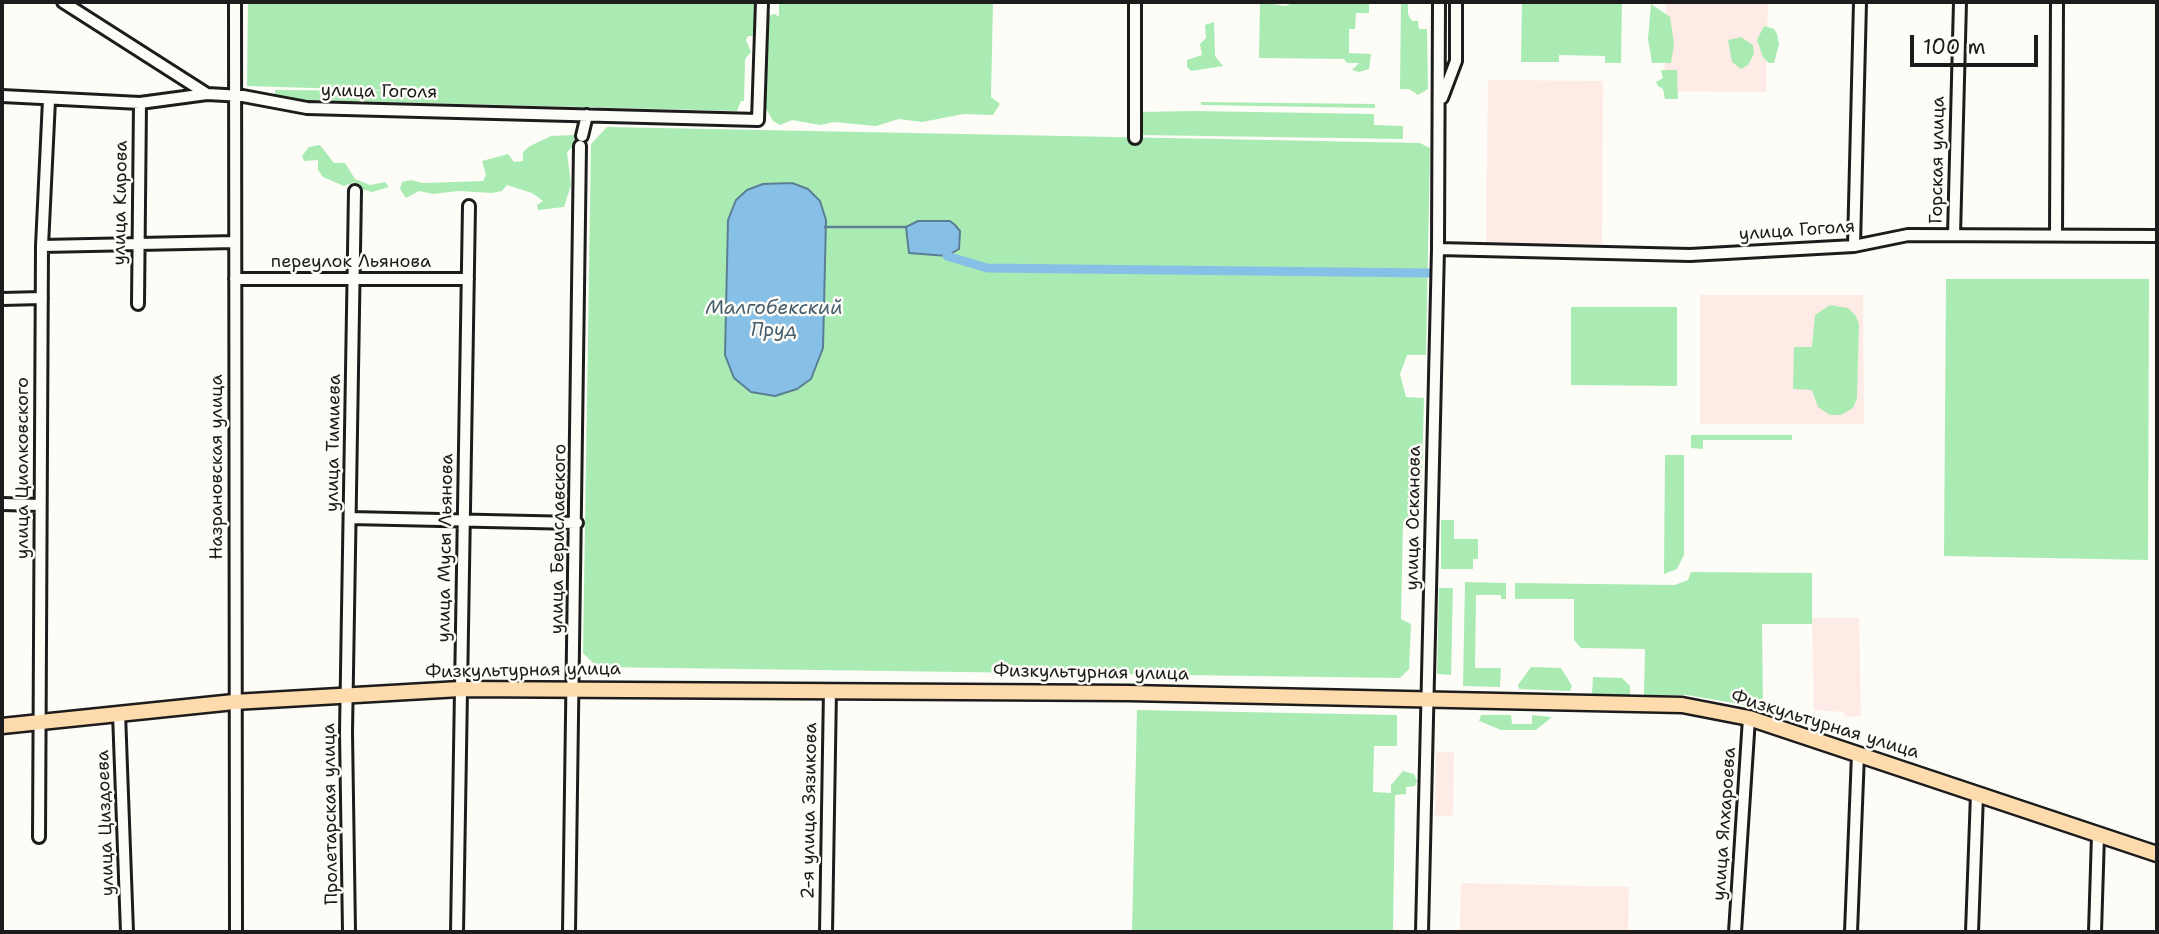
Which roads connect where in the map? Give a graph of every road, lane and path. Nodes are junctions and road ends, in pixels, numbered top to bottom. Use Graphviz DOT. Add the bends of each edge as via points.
graph roads {
  1 [pos="63,2"];
  2 [pos="235,2"];
  3 [pos="762,2"];
  4 [pos="1135,2"];
  5 [pos="1438,2"];
  6 [pos="1456,2"];
  7 [pos="1860,2"];
  8 [pos="1960,2"];
  9 [pos="2057,2"];
  10 [pos="207,94"];
  11 [pos="3,95"];
  12 [pos="235,96"];
  13 [pos="49,100"];
  14 [pos="140,103"];
  15 [pos="1440,104"];
  16 [pos="587,115"];
  17 [pos="1135,138"];
  18 [pos="355,191"];
  19 [pos="469,206"];
  20 [pos="1954,234"];
  21 [pos="2056,234"];
  22 [pos="2157,236"];
  23 [pos="235,243"];
  24 [pos="137,245"];
  25 [pos="42,246"];
  26 [pos="1854,246"];
  27 [pos="1438,249"];
  28 [pos="235,279"];
  29 [pos="355,279"];
  30 [pos="468,279"];
  31 [pos="42,298"];
  32 [pos="2,299"];
  33 [pos="138,304"];
  34 [pos="2,504"];
  35 [pos="40,505"];
  36 [pos="350,518"];
  37 [pos="464,521"];
  38 [pos="577,523"];
  39 [pos="460,689"];
  40 [pos="574,689"];
  41 [pos="830,690"];
  42 [pos="348,695"];
  43 [pos="1426,698"];
  44 [pos="234,702"];
  45 [pos="119,713"];
  46 [pos="1749,718"];
  47 [pos="40,723"];
  48 [pos="2,726"];
  49 [pos="1858,754"];
  50 [pos="1978,794"];
  51 [pos="2098,835"];
  52 [pos="39,838"];
  53 [pos="2157,854"];
  54 [pos="127,932"];
  55 [pos="236,932"];
  56 [pos="349,932"];
  57 [pos="457,932"];
  58 [pos="569,932"];
  59 [pos="826,932"];
  60 [pos="1422,932"];
  61 [pos="1735,932"];
  62 [pos="1851,932"];
  63 [pos="1972,932"];
  64 [pos="2095,932"];
  1 -- 10 [label="street"];
  2 -- 12 [label="street, Назрановская улица"];
  3 -- 16 [label="street, улица Гоголя" via="758,120"];
  4 -- 17 [label="street"];
  5 -- 15 [label="street, улица Осканова"];
  6 -- 15 [label="street, улица Осканова" via="1456,61"];
  7 -- 26 [label="street"];
  8 -- 20 [label="street, Горская улица"];
  9 -- 21 [label="street"];
  10 -- 12 [label="street, улица Гоголя"];
  10 -- 14 [label="street, улица Гоголя"];
  11 -- 13 [label="street, улица Гоголя"];
  12 -- 16 [label="street, улица Гоголя" via="307,108"];
  12 -- 23 [label="street, Назрановская улица"];
  13 -- 14 [label="street, улица Гоголя"];
  13 -- 25 [label="street, улица Циолковского"];
  14 -- 24 [label="street, улица Кирова"];
  15 -- 27 [label="street, улица Осканова"];
  16 -- 38 [label="street, улица Бериславского" via="581,141"];
  18 -- 29 [label="street, улица Тимиева"];
  19 -- 30 [label="street, улица Мусы Льянова"];
  20 -- 21 [label="street, улица Гоголя"];
  20 -- 26 [label="street, улица Гоголя" via="1908,235"];
  21 -- 22 [label="street, улица Гоголя"];
  23 -- 24 [label="street"];
  23 -- 28 [label="street, Назрановская улица"];
  24 -- 25 [label="street"];
  24 -- 33 [label="street, улица Кирова"];
  25 -- 31 [label="street, улица Циолковского"];
  26 -- 27 [label="street, улица Гоголя" via="1690,255"];
  27 -- 43 [label="street, улица Осканова"];
  28 -- 29 [label="street, переулок Льянова"];
  28 -- 44 [label="street, Назрановская улица"];
  29 -- 30 [label="street, переулок Льянова"];
  29 -- 36 [label="street, улица Тимиева"];
  30 -- 37 [label="street, улица Мусы Льянова"];
  31 -- 32 [label="street"];
  31 -- 35 [label="street, улица Циолковского"];
  34 -- 35 [label="street"];
  35 -- 47 [label="street, улица Циолковского"];
  36 -- 37 [label="street"];
  36 -- 42 [label="street, улица Тимиева"];
  37 -- 38 [label="street"];
  37 -- 39 [label="street, улица Мусы Льянова"];
  38 -- 40 [label="street, улица Бериславского"];
  39 -- 40 [label="main road, Физкультурная улица"];
  39 -- 42 [label="main road, Физкультурная улица"];
  39 -- 57 [label="street, улица Мусы Льянова"];
  40 -- 41 [label="main road, Физкультурная улица"];
  40 -- 58 [label="street, улица Бериславского"];
  41 -- 43 [label="main road, Физкультурная улица"];
  41 -- 59 [label="street, 2-я улица Зязикова"];
  42 -- 44 [label="main road, Физкультурная улица"];
  42 -- 56 [label="street, Пролетарская улица"];
  43 -- 46 [label="main road, Физкультурная улица" via="1682,705"];
  43 -- 60 [label="street, улица Осканова"];
  44 -- 45 [label="main road, Физкультурная улица"];
  44 -- 55 [label="street, Назрановская улица"];
  45 -- 47 [label="main road, Физкультурная улица"];
  45 -- 54 [label="street, улица Циздоева"];
  46 -- 49 [label="main road, Физкультурная улица"];
  46 -- 61 [label="street, улица Ялхароева"];
  47 -- 48 [label="main road, Физкультурная улица"];
  47 -- 52 [label="street, улица Циолковского"];
  49 -- 50 [label="main road, Физкультурная улица"];
  49 -- 62 [label="street"];
  50 -- 51 [label="main road, Физкультурная улица"];
  50 -- 63 [label="street"];
  51 -- 53 [label="main road, Физкультурная улица"];
  51 -- 64 [label="street"];
}
